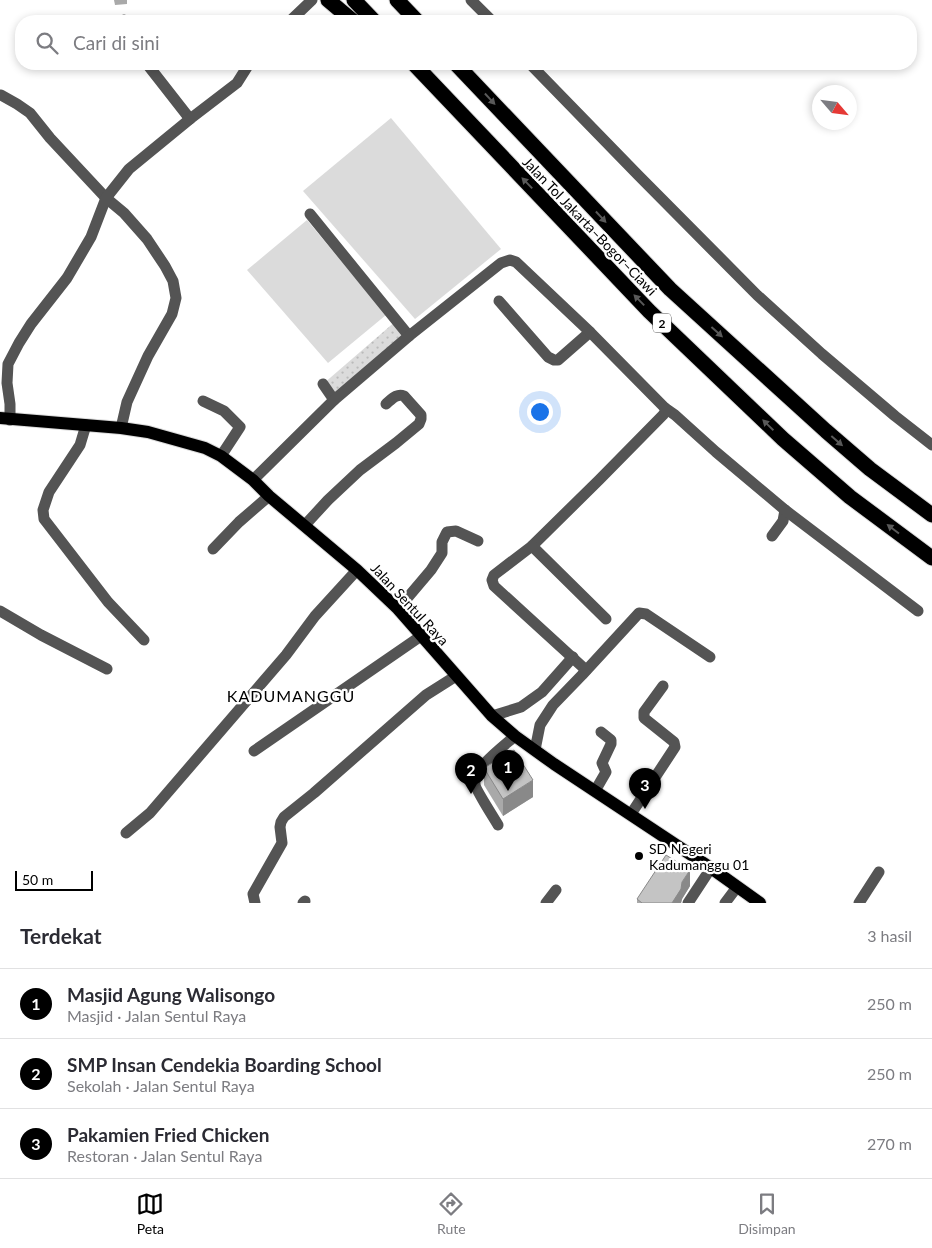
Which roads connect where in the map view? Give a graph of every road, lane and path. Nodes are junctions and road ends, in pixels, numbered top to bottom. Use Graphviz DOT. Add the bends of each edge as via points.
graph roads {
  1 [pos="312,0"];
  2 [pos="328,0"];
  3 [pos="354,0"];
  4 [pos="397,0"];
  5 [pos="471,0"];
  6 [pos="296,15"];
  7 [pos="345,15"];
  8 [pos="368,15"];
  9 [pos="411,15"];
  10 [pos="486,15"];
  11 [pos="152,70"];
  12 [pos="245,70"];
  13 [pos="408,70"];
  14 [pos="420,70"];
  15 [pos="462,70"];
  16 [pos="536,70"];
  17 [pos="2,95"];
  18 [pos="190,119"];
  19 [pos="478,131"];
  20 [pos="106,198"];
  21 [pos="310,214"];
  22 [pos="498,301"];
  23 [pos="590,332"];
  24 [pos="410,336"];
  25 [pos="323,384"];
  26 [pos="334,400"];
  27 [pos="204,401"];
  28 [pos="386,404"];
  29 [pos="665,408"];
  30 [pos="3,419"];
  31 [pos="86,426"];
  32 [pos="121,428"];
  33 [pos="932,445"];
  34 [pos="221,456"];
  35 [pos="254,480"];
  36 [pos="269,496"];
  37 [pos="785,510"];
  38 [pos="932,515"];
  39 [pos="305,525"];
  40 [pos="772,536"];
  41 [pos="478,541"];
  42 [pos="532,546"];
  43 [pos="213,549"];
  44 [pos="932,558"];
  45 [pos="357,570"];
  46 [pos="398,609"];
  47 [pos="0,611"];
  48 [pos="918,611"];
  49 [pos="606,619"];
  50 [pos="421,636"];
  51 [pos="144,640"];
  52 [pos="710,657"];
  53 [pos="573,658"];
  54 [pos="106,669"];
  55 [pos="586,670"];
  56 [pos="456,676"];
  57 [pos="663,686"];
  58 [pos="542,692"];
  59 [pos="553,705"];
  60 [pos="492,716"];
  61 [pos="601,732"];
  62 [pos="515,736"];
  63 [pos="535,750"];
  64 [pos="254,751"];
  65 [pos="595,791"];
  66 [pos="631,814"];
  67 [pos="498,825"];
  68 [pos="126,833"];
  69 [pos="712,868"];
  70 [pos="879,872"];
  71 [pos="737,887"];
  72 [pos="556,890"];
  73 [pos="255,903"];
  74 [pos="546,903"];
  75 [pos="688,903"];
  76 [pos="725,903"];
  77 [pos="760,903"];
  78 [pos="859,903"];
  1 -- 6 [label="street"];
  2 -- 7 [label="highway"];
  3 -- 8 [label="highway"];
  4 -- 9 [label="highway"];
  5 -- 10 [label="street"];
  11 -- 18 [label="street"];
  12 -- 18 [label="street" via="237,83"];
  13 -- 19 [label="highway"];
  14 -- 19 [label="highway, Jalan Tol Jakarta–Bogor–Ciawi / 2"];
  15 -- 38 [label="highway, Jalan Tol Jakarta–Bogor–Ciawi / 2, one-way" via="670,290 870,469"];
  16 -- 33 [label="street" via="757,295"];
  17 -- 20 [label="street" via="30,113"];
  18 -- 20 [label="street" via="129,169"];
  44 -- 19 [label="highway, Jalan Tol Jakarta–Bogor–Ciawi / 2, one-way" via="850,497 783,439 649,311"];
  20 -- 30 [label="street" via="91,237 67,278 31,324 8,364 10,404"];
  20 -- 32 [label="street" via="124,213 165,266 173,281 176,298 172,314 127,402"];
  21 -- 24 [label="street"];
  22 -- 23 [label="street" via="548,358 558,360"];
  23 -- 24 [label="street" via="516,262 510,260 502,262"];
  23 -- 29 [label="street"];
  24 -- 26 [label="street"];
  25 -- 26 [label="street"];
  26 -- 35 [label="street"];
  27 -- 34 [label="street" via="224,411 240,427"];
  28 -- 39 [label="street" via="401,394 421,415 419,424 360,470"];
  29 -- 37 [label="street"];
  29 -- 42 [label="street" via="663,415"];
  30 -- 31 [label="main road, Jalan Sentul Raya"];
  31 -- 32 [label="main road, Jalan Sentul Raya"];
  31 -- 51 [label="street" via="80,445 50,492 43,510 44,519 108,602"];
  32 -- 34 [label="main road, Jalan Sentul Raya" via="163,435"];
  34 -- 35 [label="main road, Jalan Sentul Raya"];
  35 -- 36 [label="main road, Jalan Sentul Raya"];
  36 -- 39 [label="main road, Jalan Sentul Raya"];
  36 -- 43 [label="street"];
  37 -- 40 [label="street" via="783,521"];
  37 -- 48 [label="street"];
  39 -- 45 [label="main road, Jalan Sentul Raya"];
  41 -- 46 [label="street" via="456,531 446,532 442,553"];
  42 -- 49 [label="street"];
  42 -- 53 [label="street" via="494,575 494,586"];
  45 -- 46 [label="main road, Jalan Sentul Raya"];
  45 -- 68 [label="street" via="146,816"];
  46 -- 50 [label="main road, Jalan Sentul Raya"];
  47 -- 54 [label="street"];
  50 -- 56 [label="main road, Jalan Sentul Raya"];
  50 -- 64 [label="street"];
  52 -- 55 [label="street" via="646,614 639,613"];
  53 -- 55 [label="street"];
  53 -- 58 [label="street"];
  55 -- 59 [label="street"];
  56 -- 60 [label="main road, Jalan Sentul Raya"];
  56 -- 73 [label="street" via="426,695 284,817 280,828 282,843 253,894"];
  57 -- 66 [label="street" via="644,712 644,718 674,742 675,747"];
  58 -- 59 [label="street"];
  58 -- 60 [label="street" via="521,707"];
  59 -- 63 [label="street" via="540,725"];
  60 -- 62 [label="main road, Jalan Sentul Raya"];
  61 -- 65 [label="street" via="611,740 611,744 602,764 606,772"];
  62 -- 63 [label="main road, Jalan Sentul Raya"];
  62 -- 67 [label="street" via="476,775 475,785"];
  63 -- 65 [label="main road, Jalan Sentul Raya"];
  65 -- 66 [label="main road, Jalan Sentul Raya"];
  66 -- 69 [label="main road, Jalan Sentul Raya"];
  69 -- 71 [label="main road, Jalan Sentul Raya"];
  69 -- 75 [label="street"];
  70 -- 78 [label="street"];
  71 -- 76 [label="street"];
  71 -- 77 [label="main road, Jalan Sentul Raya"];
  72 -- 74 [label="street"];
}
